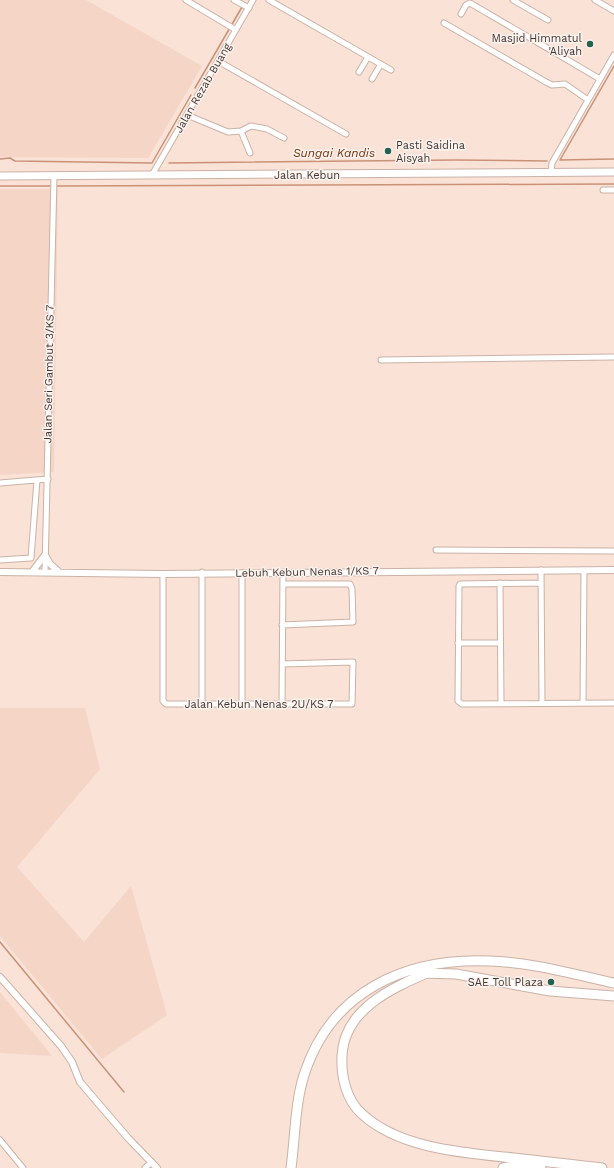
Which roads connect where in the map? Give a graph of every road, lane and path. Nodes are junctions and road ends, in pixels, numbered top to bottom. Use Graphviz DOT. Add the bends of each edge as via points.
graph roads {
  1 [pos="186,0"];
  2 [pos="234,0"];
  3 [pos="253,0"];
  4 [pos="269,0"];
  5 [pos="513,0"];
  6 [pos="595,0"];
  7 [pos="247,8"];
  8 [pos="614,11"];
  9 [pos="461,14"];
  10 [pos="548,20"];
  11 [pos="444,23"];
  12 [pos="233,28"];
  13 [pos="614,55"];
  14 [pos="368,57"];
  15 [pos="218,61"];
  16 [pos="381,64"];
  17 [pos="391,70"];
  18 [pos="360,72"];
  19 [pos="372,79"];
  20 [pos="600,79"];
  21 [pos="588,100"];
  22 [pos="187,115"];
  23 [pos="241,131"];
  24 [pos="346,134"];
  25 [pos="284,138"];
  26 [pos="250,153"];
  27 [pos="614,172"];
  28 [pos="552,173"];
  29 [pos="152,175"];
  30 [pos="0,176"];
  31 [pos="54,176"];
  32 [pos="603,190"];
  33 [pos="614,190"];
  34 [pos="614,357"];
  35 [pos="381,360"];
  36 [pos="48,479"];
  37 [pos="36,480"];
  38 [pos="0,483"];
  39 [pos="436,550"];
  40 [pos="614,550"];
  41 [pos="45,555"];
  42 [pos="3,560"];
  43 [pos="541,570"];
  44 [pos="584,570"];
  45 [pos="614,570"];
  46 [pos="45,571"];
  47 [pos="58,571"];
  48 [pos="0,572"];
  49 [pos="32,572"];
  50 [pos="202,572"];
  51 [pos="283,572"];
  52 [pos="242,573"];
  53 [pos="163,574"];
  54 [pos="500,583"];
  55 [pos="540,583"];
  56 [pos="282,584"];
  57 [pos="282,624"];
  58 [pos="500,642"];
  59 [pos="458,643"];
  60 [pos="282,664"];
  61 [pos="542,703"];
  62 [pos="583,703"];
  63 [pos="614,703"];
  64 [pos="202,704"];
  65 [pos="501,704"];
  66 [pos="242,705"];
  67 [pos="282,705"];
  68 [pos="429,972"];
  69 [pos="0,977"];
  70 [pos="614,983"];
  71 [pos="614,996"];
  72 [pos="361,1001"];
  73 [pos="0,1140"];
  74 [pos="152,1162"];
  75 [pos="23,1168"];
  76 [pos="145,1168"];
  77 [pos="158,1168"];
  78 [pos="291,1168"];
  79 [pos="503,1168"];
  80 [pos="542,1168"];
  81 [pos="602,1168"];
  1 -- 12 [label="street"];
  2 -- 7 [label="street"];
  3 -- 7 [label="street, Jalan Rezab Buang"];
  4 -- 14 [label="street"];
  5 -- 10 [label="street"];
  6 -- 8 [label="street"];
  7 -- 12 [label="street, Jalan Rezab Buang"];
  9 -- 20 [label="street" via="470,3"];
  11 -- 21 [label="street" via="546,82 552,85 565,84"];
  12 -- 15 [label="street, Jalan Rezab Buang"];
  13 -- 20 [label="street"];
  14 -- 16 [label="street"];
  14 -- 18 [label="street"];
  15 -- 22 [label="street, Jalan Rezab Buang"];
  15 -- 24 [label="street"];
  16 -- 17 [label="street"];
  16 -- 19 [label="street"];
  20 -- 21 [label="street"];
  21 -- 28 [label="street" via="552,163"];
  22 -- 23 [label="street" via="228,132"];
  22 -- 29 [label="street, Jalan Rezab Buang"];
  23 -- 25 [label="street" via="251,126 258,127"];
  23 -- 26 [label="street"];
  27 -- 28 [label="main road, Jalan Kebun"];
  28 -- 29 [label="main road, Jalan Kebun"];
  29 -- 31 [label="main road, Jalan Kebun"];
  30 -- 31 [label="main road, Jalan Kebun"];
  31 -- 36 [label="street, Jalan Seri Gambut 3/KS 7" via="49,309"];
  32 -- 33 [label="street"];
  34 -- 35 [label="street"];
  36 -- 37 [label="street"];
  36 -- 41 [label="street, Jalan Seri Gambut 3/KS 7"];
  37 -- 38 [label="street"];
  37 -- 42 [label="street" via="31,556 29,559"];
  39 -- 40 [label="street"];
  41 -- 46 [label="street, Jalan Seri Gambut 3/KS 7"];
  41 -- 47 [label="street"];
  41 -- 49 [label="street"];
  43 -- 44 [label="street, Lebuh Kebun Nenas 1/KS 7"];
  43 -- 51 [label="street, Lebuh Kebun Nenas 1/KS 7"];
  43 -- 55 [label="street"];
  44 -- 45 [label="street, Lebuh Kebun Nenas 1/KS 7"];
  44 -- 62 [label="street"];
  46 -- 47 [label="street, Lebuh Kebun Nenas 1/KS 7"];
  46 -- 49 [label="street, Lebuh Kebun Nenas 1/KS 7"];
  47 -- 53 [label="street, Lebuh Kebun Nenas 1/KS 7"];
  48 -- 49 [label="street, Lebuh Kebun Nenas 1/KS 7"];
  50 -- 52 [label="street, Lebuh Kebun Nenas 1/KS 7"];
  50 -- 53 [label="street, Lebuh Kebun Nenas 1/KS 7"];
  50 -- 64 [label="street"];
  51 -- 52 [label="street, Lebuh Kebun Nenas 1/KS 7"];
  51 -- 56 [label="street"];
  52 -- 66 [label="street"];
  53 -- 64 [label="street, Jalan Kebun Nenas 2U/KS 7" via="164,703"];
  54 -- 55 [label="street"];
  54 -- 58 [label="street"];
  54 -- 59 [label="street" via="460,584"];
  55 -- 61 [label="street"];
  56 -- 57 [label="street"];
  56 -- 57 [label="street" via="349,584 352,589 353,622"];
  57 -- 60 [label="street"];
  58 -- 59 [label="street"];
  58 -- 65 [label="street"];
  59 -- 65 [label="street" via="458,701 462,704"];
  60 -- 67 [label="street"];
  60 -- 67 [label="street, Jalan Kebun Nenas 2U/KS 7" via="353,662 353,701 350,704"];
  61 -- 62 [label="street"];
  61 -- 65 [label="street"];
  62 -- 63 [label="street"];
  64 -- 66 [label="street, Jalan Kebun Nenas 2U/KS 7"];
  66 -- 67 [label="street, Jalan Kebun Nenas 2U/KS 7"];
  68 -- 71 [label="highway" via="464,975 550,991"];
  68 -- 72 [label="highway" via="394,982"];
  68 -- 81 [label="highway" via="377,998 358,1015 344,1043 342,1054 346,1091 361,1114 397,1137 458,1152"];
  69 -- 74 [label="street" via="61,1046 72,1062 80,1082"];
  70 -- 78 [label="highway" via="548,969 490,961 442,963 395,975 357,997 329,1025 308,1063 301,1090"];
  73 -- 75 [label="street"];
  74 -- 76 [label="street"];
  74 -- 77 [label="street"];
  79 -- 80 [label="highway" via="517,1165"];
}
